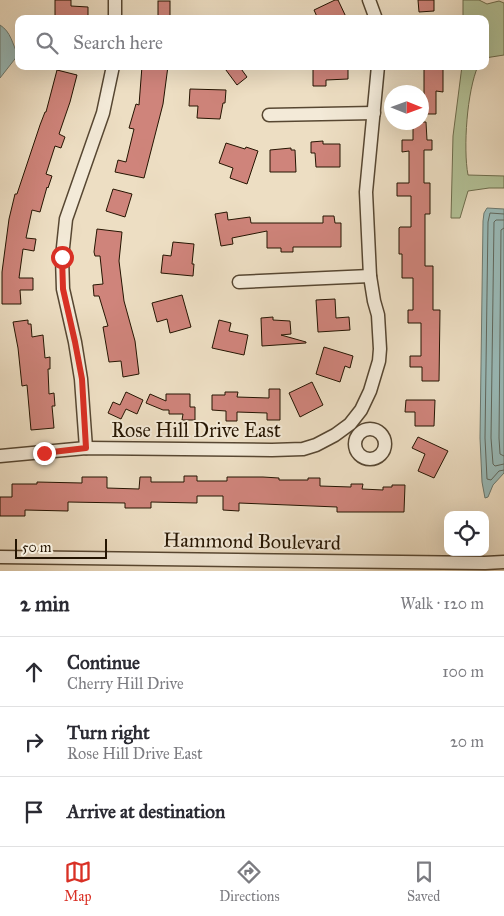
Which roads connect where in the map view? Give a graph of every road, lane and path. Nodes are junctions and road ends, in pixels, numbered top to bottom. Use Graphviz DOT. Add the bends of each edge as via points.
graph roads {
  1 [pos="115,0"];
  2 [pos="368,0"];
  3 [pos="115,15"];
  4 [pos="374,15"];
  5 [pos="112,70"];
  6 [pos="378,70"];
  7 [pos="374,113"];
  8 [pos="269,115"];
  9 [pos="370,276"];
  10 [pos="239,282"];
  11 [pos="86,448"];
  12 [pos="0,456"];
  13 [pos="0,557"];
  14 [pos="504,562"];
  15 [pos="110,565"];
  16 [pos="195,565"];
  1 -- 3 [label="street"];
  2 -- 4 [label="street"];
  5 -- 11 [label="street" via="103,113 66,219 62,257 63,289 82,379"];
  6 -- 7 [label="street"];
  7 -- 8 [label="street"];
  7 -- 9 [label="street" via="366,192"];
  9 -- 10 [label="street"];
  9 -- 11 [label="street, Rose Hill Drive East" via="378,315 379,361 355,428 303,448"];
  11 -- 12 [label="street, Rose Hill Drive East"];
  13 -- 15 [label="street, Hammond Boulevard"];
  14 -- 16 [label="street, Hammond Boulevard"];
  15 -- 16 [label="street, Hammond Boulevard"];
}
